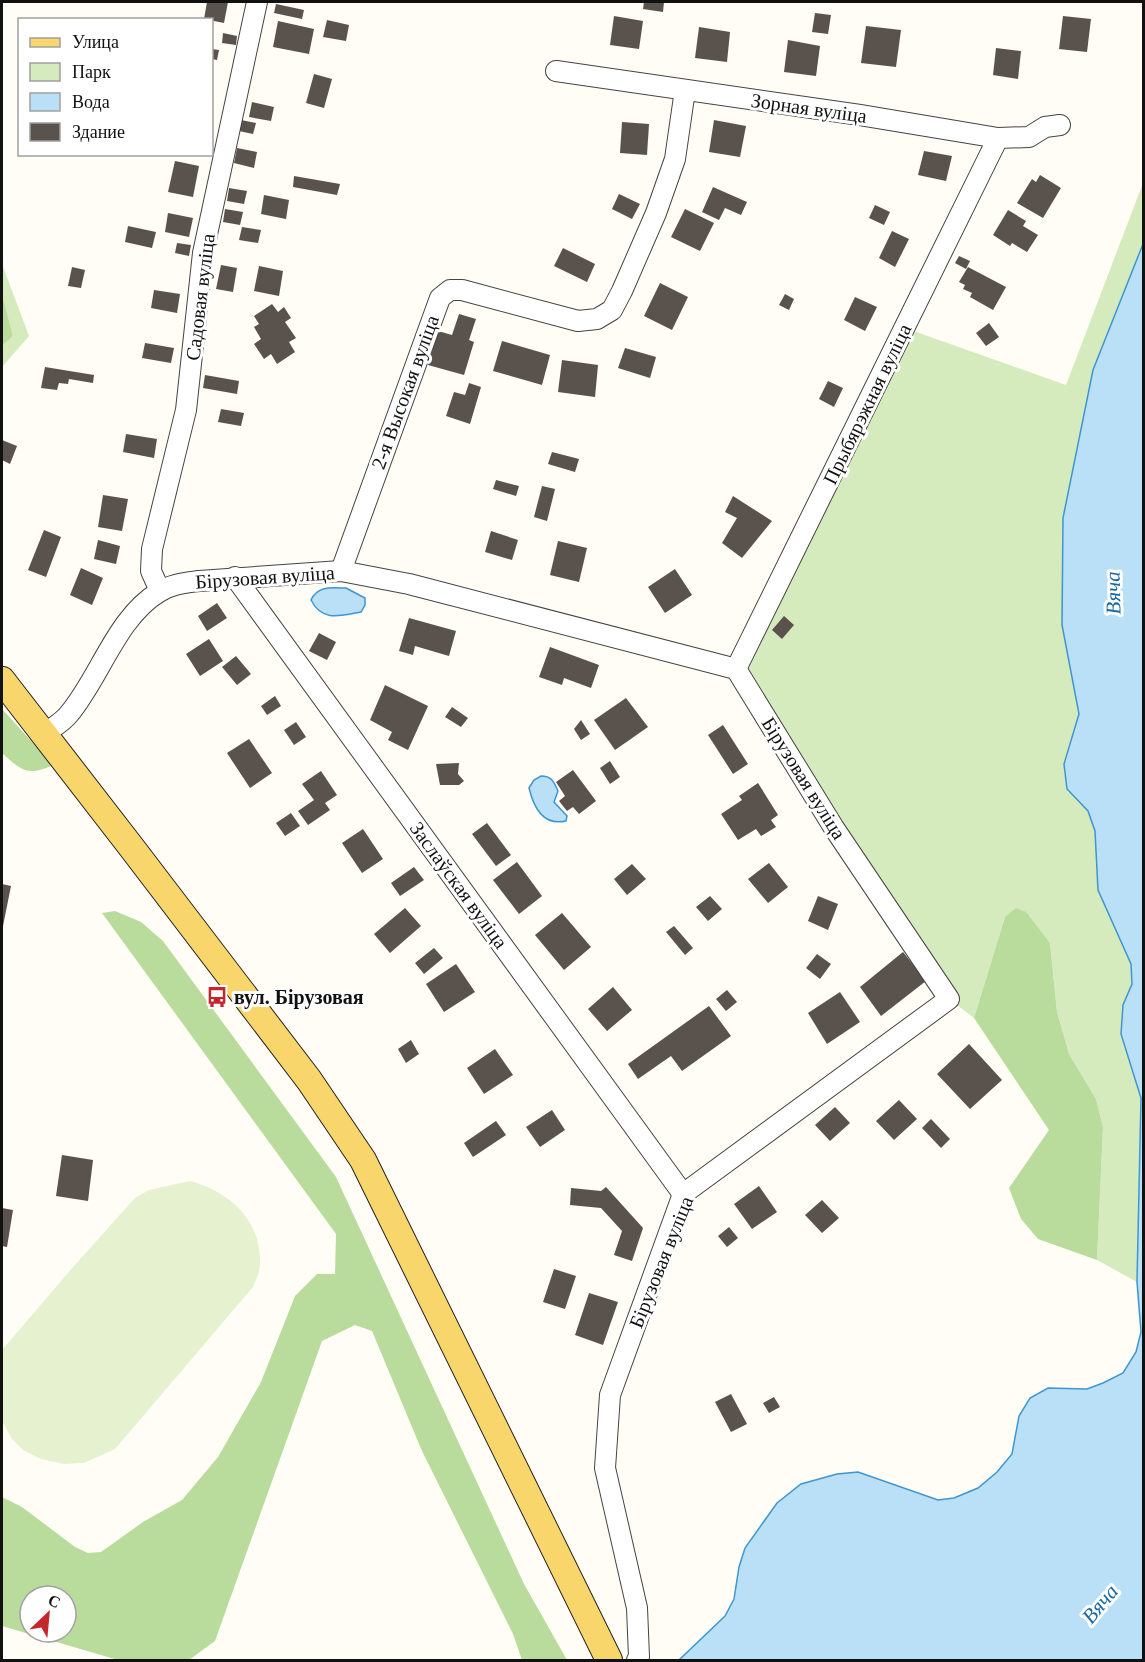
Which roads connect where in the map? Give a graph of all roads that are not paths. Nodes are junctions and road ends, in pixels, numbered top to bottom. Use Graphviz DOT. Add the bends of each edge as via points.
graph roads {
  1 [pos="257,2"];
  2 [pos="556,71"];
  3 [pos="685,90"];
  4 [pos="1060,125"];
  5 [pos="998,138"];
  6 [pos="341,571"];
  7 [pos="235,577"];
  8 [pos="160,591"];
  9 [pos="736,669"];
  10 [pos="2,680"];
  11 [pos="44,734"];
  12 [pos="683,1194"];
  13 [pos="609,1660"];
  14 [pos="637,1660"];
  1 -- 8 [label="street, Садовая вуліца" via="203,253 186,410 152,549 150,571"];
  2 -- 3 [label="street, Зорная вуліца"];
  3 -- 5 [label="street, Зорная вуліца"];
  3 -- 6 [label="street, 2-я Высокая вуліца" via="675,159 612,310 597,319 578,321 462,290 450,290 440,298"];
  4 -- 5 [label="street, Зорная вуліца" via="1046,127 1029,137"];
  5 -- 9 [label="street, Прыбярэжная вуліца"];
  6 -- 7 [label="street, Бірузовая вуліца"];
  6 -- 9 [label="street, Бірузовая вуліца" via="410,584"];
  7 -- 8 [label="street, Бірузовая вуліца" via="178,584"];
  7 -- 12 [label="street, Заслаўская вуліца"];
  8 -- 11 [label="street, Бірузовая вуліца" via="143,604 125,627 69,715"];
  9 -- 12 [label="street, Бірузовая вуліца" via="834,828 949,999"];
  10 -- 11 [label="main road"];
  11 -- 13 [label="main road" via="309,1080 363,1160"];
  12 -- 14 [label="street, Бірузовая вуліца" via="610,1395 605,1468 637,1608"];
}
